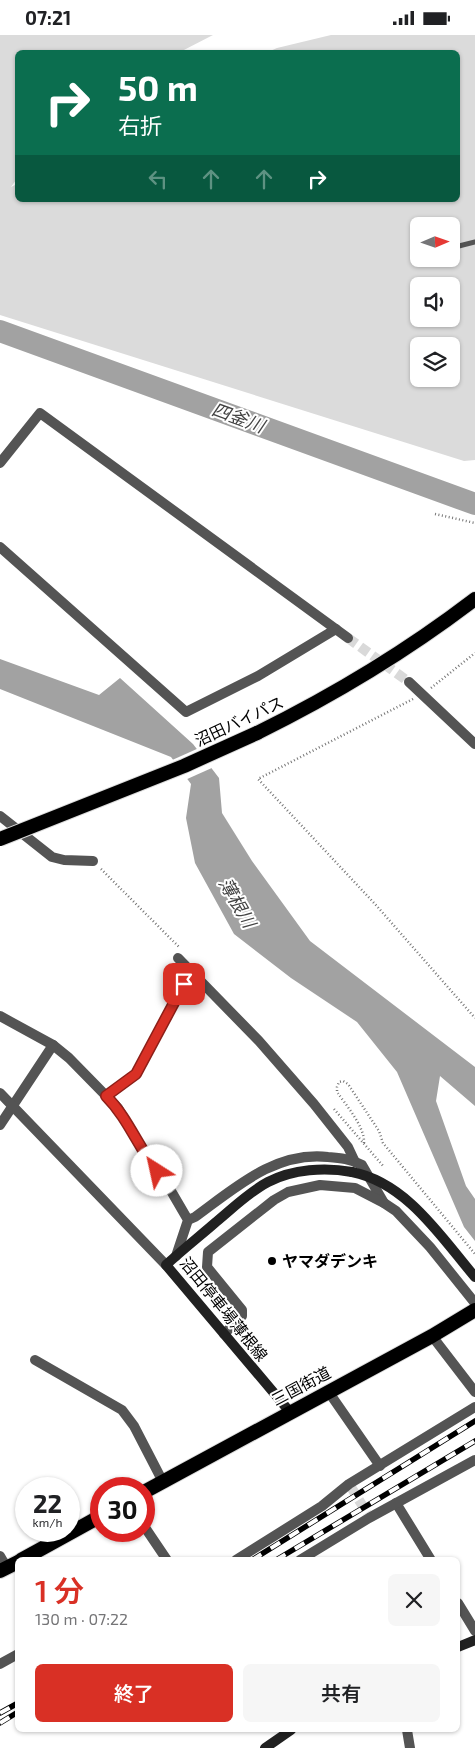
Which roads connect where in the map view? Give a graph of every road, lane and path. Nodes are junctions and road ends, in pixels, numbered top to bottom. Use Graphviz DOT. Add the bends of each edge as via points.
graph roads {
  1 [pos="475,242"];
  2 [pos="460,246"];
  3 [pos="0,463"];
  4 [pos="435,514"];
  5 [pos="475,523"];
  6 [pos="0,547"];
  7 [pos="475,599"];
  8 [pos="336,629"];
  9 [pos="348,638"];
  10 [pos="475,653"];
  11 [pos="409,683"];
  12 [pos="421,695"];
  13 [pos="475,744"];
  14 [pos="0,816"];
  15 [pos="0,839"];
  16 [pos="93,861"];
  17 [pos="178,958"];
  18 [pos="191,971"];
  19 [pos="0,1016"];
  20 [pos="475,1018"];
  21 [pos="53,1045"];
  22 [pos="0,1093"];
  23 [pos="106,1096"];
  24 [pos="13,1106"];
  25 [pos="0,1125"];
  26 [pos="364,1145"];
  27 [pos="353,1167"];
  28 [pos="384,1203"];
  29 [pos="188,1220"];
  30 [pos="475,1254"];
  31 [pos="176,1256"];
  32 [pos="166,1265"];
  33 [pos="475,1277"];
  34 [pos="475,1303"];
  35 [pos="475,1310"];
  36 [pos="224,1334"];
  37 [pos="432,1336"];
  38 [pos="34,1360"];
  39 [pos="328,1391"];
  40 [pos="475,1392"];
  41 [pos="475,1407"];
  42 [pos="290,1412"];
  43 [pos="475,1461"];
  44 [pos="380,1466"];
  45 [pos="163,1482"];
  46 [pos="155,1486"];
  47 [pos="396,1503"];
  48 [pos="90,1522"];
  49 [pos="155,1542"];
  50 [pos="26,1557"];
  51 [pos="165,1557"];
  52 [pos="241,1557"];
  53 [pos="305,1557"];
  54 [pos="429,1557"];
  55 [pos="460,1606"];
  56 [pos="475,1631"];
  57 [pos="475,1640"];
  58 [pos="460,1646"];
  59 [pos="15,1656"];
  60 [pos="0,1664"];
  61 [pos="286,1732"];
  62 [pos="407,1732"];
  63 [pos="265,1748"];
  64 [pos="410,1748"];
  1 -- 2 [label="lane"];
  3 -- 8 [label="street" via="40,413"];
  4 -- 5 [label="path"];
  6 -- 8 [label="street" via="186,713 258,676"];
  7 -- 15 [label="highway, 沼田バイパス, bridge" via="397,655 258,733"];
  8 -- 9 [label="street"];
  10 -- 12 [label="path"];
  11 -- 12 [label="street"];
  12 -- 13 [label="street"];
  12 -- 20 [label="path" via="258,779 375,904"];
  14 -- 16 [label="street" via="52,857"];
  17 -- 18 [label="street"];
  18 -- 23 [label="street" via="136,1074"];
  18 -- 27 [label="street" via="314,1104 348,1147"];
  19 -- 21 [label="street"];
  21 -- 23 [label="street"];
  21 -- 24 [label="street"];
  22 -- 24 [label="street"];
  23 -- 29 [label="street" via="118,1108"];
  24 -- 25 [label="street"];
  24 -- 32 [label="street"];
  26 -- 30 [label="path" via="365,1136 337,1091 339,1082 348,1084 379,1131 383,1143"];
  27 -- 28 [label="street" via="362,1165"];
  27 -- 29 [label="street" via="321,1156 271,1166 252,1175"];
  27 -- 31 [label="main road, 沼田停車場薄根線" via="293,1173 269,1182"];
  27 -- 33 [label="main road, 沼田停車場薄根線, bridge" via="404,1197"];
  28 -- 34 [label="street" via="396,1211 430,1247"];
  28 -- 36 [label="street" via="355,1188 338,1186 320,1185 288,1192 208,1251 206,1267 242,1309 242,1316"];
  29 -- 31 [label="street"];
  31 -- 32 [label="main road, 沼田停車場薄根線"];
  32 -- 36 [label="main road, 沼田停車場薄根線"];
  35 -- 37 [label="highway, 三国街道"];
  36 -- 42 [label="main road, 沼田停車場薄根線"];
  37 -- 39 [label="highway, 三国街道"];
  37 -- 40 [label="street"];
  38 -- 45 [label="street" via="122,1410 134,1426"];
  39 -- 42 [label="highway, 三国街道"];
  39 -- 44 [label="street"];
  41 -- 44 [label="street"];
  42 -- 45 [label="highway, 三国街道"];
  43 -- 47 [label="street"];
  44 -- 52 [label="street"];
  45 -- 46 [label="highway, 三国街道"];
  47 -- 53 [label="street" via="368,1516"];
  47 -- 54 [label="street"];
  48 -- 50 [label="highway"];
  49 -- 51 [label="street"];
  55 -- 56 [label="street"];
  57 -- 58 [label="main road"];
  59 -- 60 [label="street"];
  61 -- 63 [label="main road"];
  62 -- 64 [label="street"];
}
